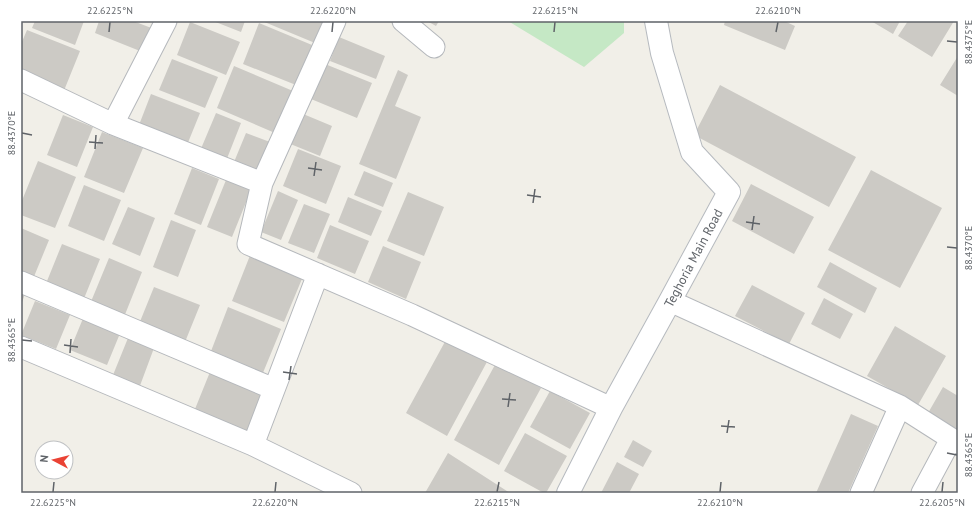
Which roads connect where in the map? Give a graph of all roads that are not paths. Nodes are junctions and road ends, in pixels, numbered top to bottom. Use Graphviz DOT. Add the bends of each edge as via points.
graph roads {
  1 [pos="166,21"];
  2 [pos="335,21"];
  3 [pos="403,21"];
  4 [pos="656,21"];
  5 [pos="434,46"];
  6 [pos="21,80"];
  7 [pos="113,124"];
  8 [pos="262,183"];
  9 [pos="318,274"];
  10 [pos="21,282"];
  11 [pos="670,301"];
  12 [pos="21,347"];
  13 [pos="274,389"];
  14 [pos="900,406"];
  15 [pos="611,408"];
  16 [pos="954,441"];
  17 [pos="253,445"];
  18 [pos="351,493"];
  19 [pos="568,493"];
  20 [pos="861,493"];
  21 [pos="922,493"];
  1 -- 7 [label="street"];
  2 -- 8 [label="street"];
  3 -- 5 [label="street"];
  4 -- 11 [label="street, Teghoria Main Road" via="662,53 692,152 729,192"];
  6 -- 7 [label="street"];
  7 -- 8 [label="street"];
  8 -- 9 [label="street" via="248,244"];
  9 -- 13 [label="street"];
  9 -- 15 [label="street"];
  10 -- 13 [label="street"];
  11 -- 14 [label="street"];
  11 -- 15 [label="street, Teghoria Main Road"];
  12 -- 17 [label="street"];
  13 -- 17 [label="street"];
  14 -- 16 [label="street"];
  14 -- 20 [label="street"];
  15 -- 19 [label="street, Teghoria Main Road"];
  16 -- 21 [label="street"];
  17 -- 18 [label="street"];
}
